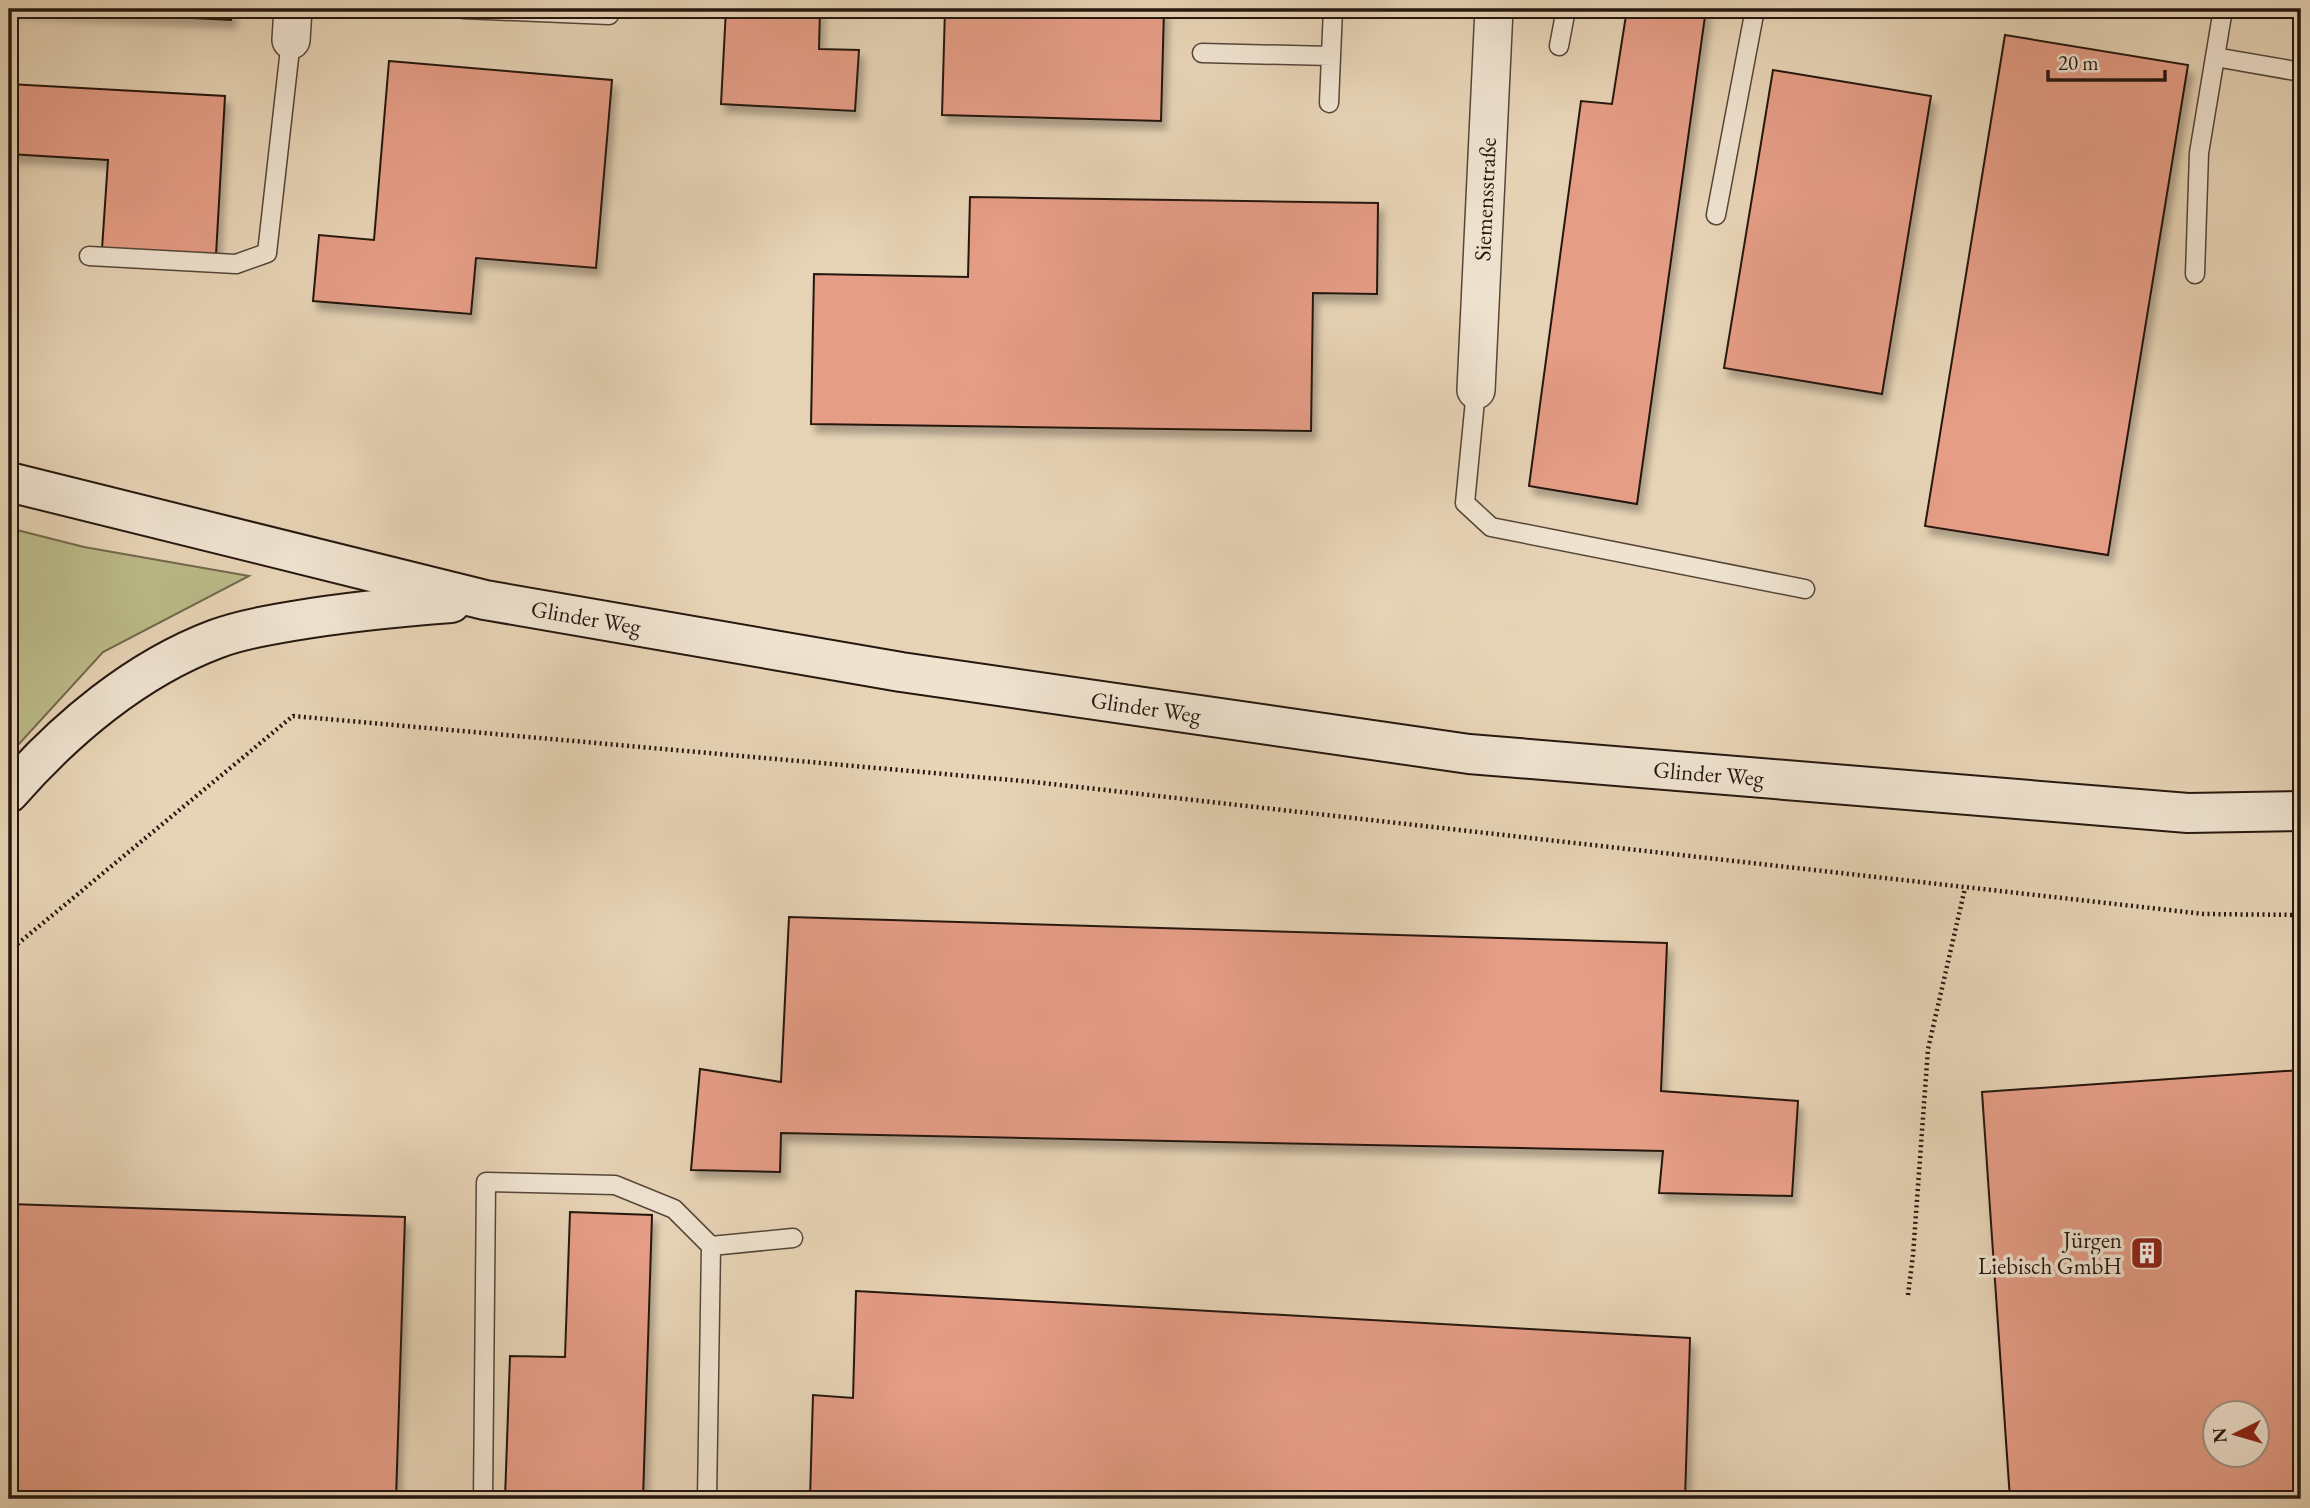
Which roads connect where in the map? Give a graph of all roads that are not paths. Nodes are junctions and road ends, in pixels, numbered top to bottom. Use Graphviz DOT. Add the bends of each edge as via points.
graph roads {
  1 [pos="463,9"];
  2 [pos="610,9"];
  3 [pos="1333,9"];
  4 [pos="1494,9"];
  5 [pos="1566,9"];
  6 [pos="1755,9"];
  7 [pos="2223,9"];
  8 [pos="292,24"];
  9 [pos="1559,46"];
  10 [pos="1202,53"];
  11 [pos="1331,57"];
  12 [pos="2215,58"];
  13 [pos="2301,72"];
  14 [pos="1329,103"];
  15 [pos="1716,215"];
  16 [pos="89,256"];
  17 [pos="2195,274"];
  18 [pos="1476,390"];
  19 [pos="9,482"];
  20 [pos="1805,589"];
  21 [pos="485,600"];
  22 [pos="9,793"];
  23 [pos="2301,811"];
  24 [pos="793,1238"];
  25 [pos="711,1246"];
  26 [pos="483,1499"];
  27 [pos="707,1499"];
  1 -- 2 [label="lane" via="609,15"];
  3 -- 11 [label="lane"];
  4 -- 18 [label="street, Siemensstraße"];
  5 -- 9 [label="lane"];
  6 -- 15 [label="lane"];
  7 -- 12 [label="lane"];
  8 -- 16 [label="lane" via="267,253 236,264"];
  10 -- 11 [label="lane"];
  11 -- 14 [label="lane"];
  12 -- 13 [label="lane"];
  12 -- 17 [label="lane" via="2199,153"];
  18 -- 20 [label="lane" via="1465,503 1491,527"];
  19 -- 21 [label="main road, Glinder Weg"];
  21 -- 22 [label="main road" via="351,611 218,638 126,685"];
  21 -- 23 [label="main road, Glinder Weg" via="901,672 1469,754 2188,813"];
  24 -- 25 [label="lane"];
  25 -- 26 [label="lane" via="674,1209 615,1185 486,1182"];
  25 -- 27 [label="lane"];
}
